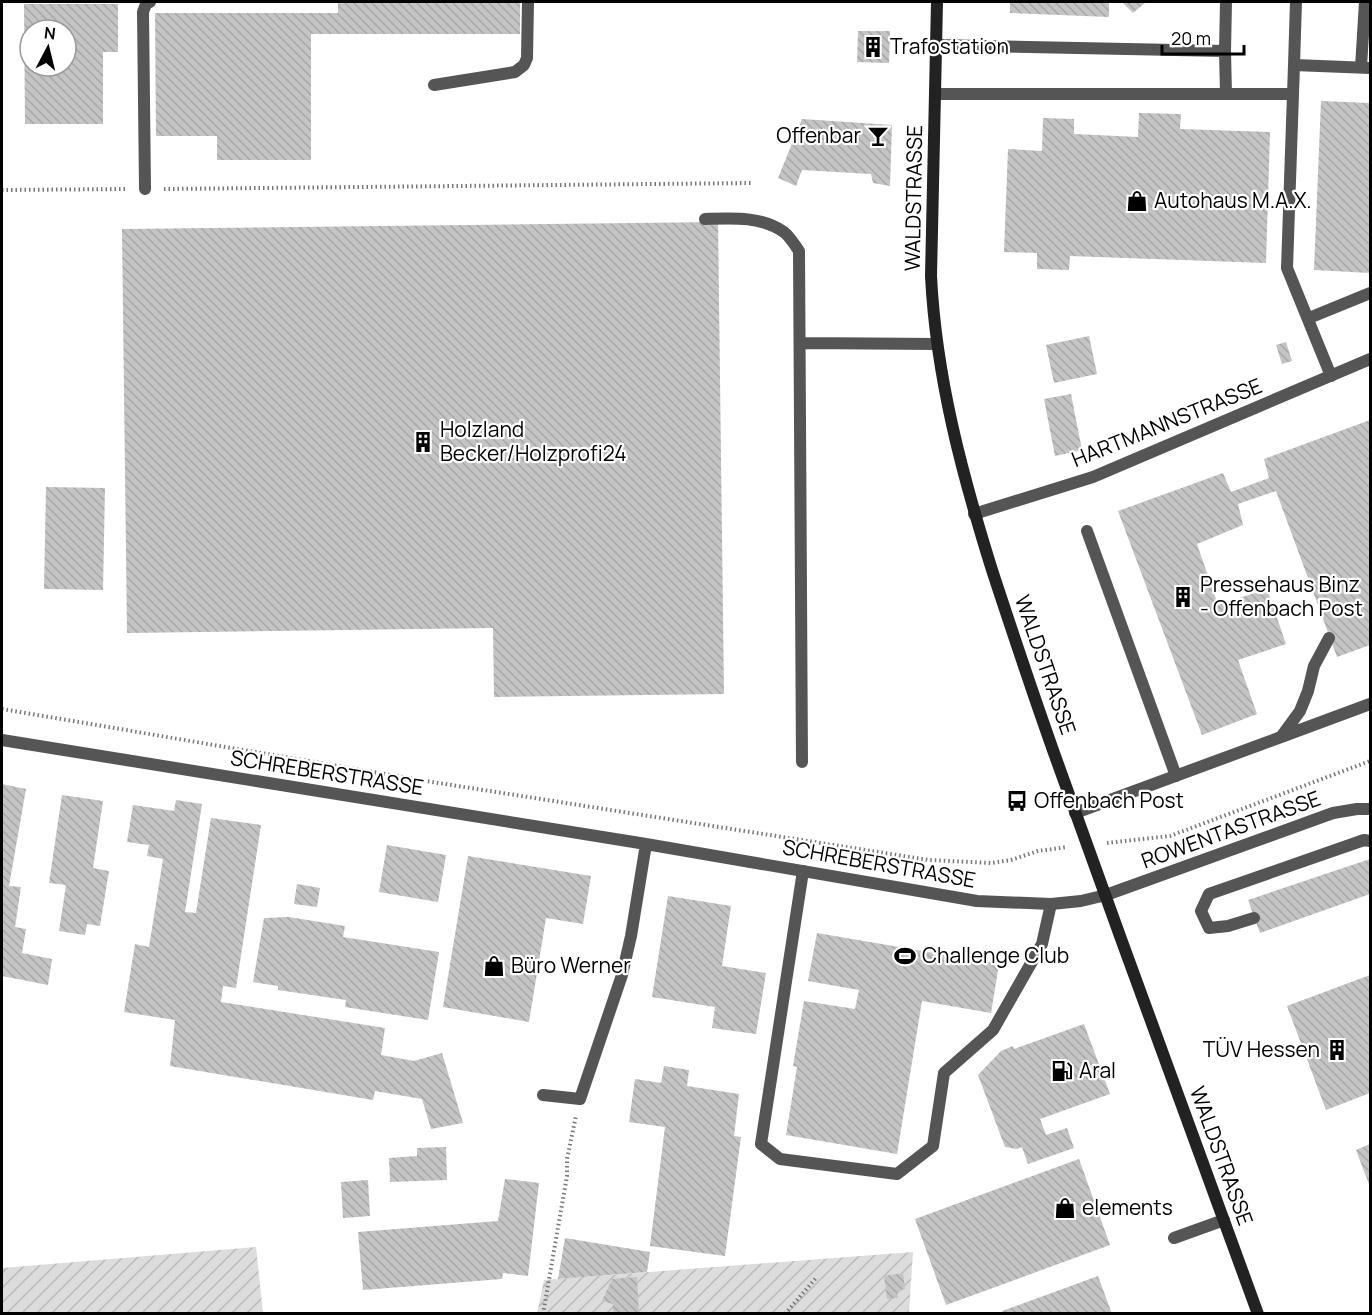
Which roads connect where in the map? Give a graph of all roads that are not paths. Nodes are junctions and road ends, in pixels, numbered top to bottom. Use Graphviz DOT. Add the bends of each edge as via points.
graph roads {
  1 [pos="150,2"];
  2 [pos="528,2"];
  3 [pos="938,2"];
  4 [pos="1226,2"];
  5 [pos="1296,2"];
  6 [pos="1365,2"];
  7 [pos="936,45"];
  8 [pos="1225,51"];
  9 [pos="1294,65"];
  10 [pos="1366,68"];
  11 [pos="434,85"];
  12 [pos="935,94"];
  13 [pos="1226,94"];
  14 [pos="1293,94"];
  15 [pos="146,189"];
  16 [pos="705,219"];
  17 [pos="1371,293"];
  18 [pos="1309,318"];
  19 [pos="801,343"];
  20 [pos="937,344"];
  21 [pos="1371,359"];
  22 [pos="1331,376"];
  23 [pos="974,514"];
  24 [pos="1087,531"];
  25 [pos="1329,638"];
  26 [pos="1371,704"];
  27 [pos="1281,737"];
  28 [pos="2,740"];
  29 [pos="802,762"];
  30 [pos="1176,776"];
  31 [pos="1371,809"];
  32 [pos="1075,813"];
  33 [pos="1371,842"];
  34 [pos="646,844"];
  35 [pos="803,871"];
  36 [pos="1106,895"];
  37 [pos="1051,904"];
  38 [pos="1254,918"];
  39 [pos="543,1095"];
  40 [pos="1224,1220"];
  41 [pos="1174,1238"];
  42 [pos="1258,1314"];
  1 -- 15 [label="street" via="143,12"];
  2 -- 11 [label="street" via="528,58 524,66 515,72"];
  3 -- 7 [label="main road, WALDSTRASSE"];
  4 -- 8 [label="street"];
  5 -- 9 [label="street"];
  6 -- 10 [label="street"];
  7 -- 8 [label="street"];
  7 -- 12 [label="main road, WALDSTRASSE"];
  8 -- 13 [label="street"];
  9 -- 10 [label="street"];
  9 -- 14 [label="street"];
  12 -- 13 [label="street"];
  12 -- 20 [label="main road, WALDSTRASSE" via="931,276"];
  13 -- 14 [label="street"];
  14 -- 18 [label="street" via="1287,268"];
  16 -- 19 [label="street" via="762,221 786,233 800,251"];
  17 -- 18 [label="street"];
  18 -- 22 [label="street"];
  19 -- 20 [label="street"];
  19 -- 29 [label="street"];
  20 -- 23 [label="main road, WALDSTRASSE"];
  21 -- 22 [label="street, HARTMANNSTRASSE"];
  22 -- 23 [label="street, HARTMANNSTRASSE" via="1093,477"];
  23 -- 32 [label="main road, WALDSTRASSE"];
  24 -- 30 [label="street"];
  25 -- 27 [label="street" via="1314,666 1300,711"];
  26 -- 27 [label="street"];
  27 -- 30 [label="street"];
  28 -- 34 [label="street, SCHREBERSTRASSE"];
  30 -- 32 [label="street"];
  31 -- 36 [label="street, ROWENTASTRASSE" via="1334,813"];
  32 -- 36 [label="main road, WALDSTRASSE"];
  33 -- 38 [label="street" via="1364,840 1209,894 1201,911 1209,928"];
  34 -- 35 [label="street, SCHREBERSTRASSE"];
  34 -- 39 [label="street" via="621,975 580,1099"];
  35 -- 37 [label="street, SCHREBERSTRASSE" via="977,901"];
  35 -- 37 [label="street" via="761,1144 780,1159 897,1174 933,1146 944,1073 993,1030 1042,944"];
  36 -- 37 [label="street, SCHREBERSTRASSE"];
  36 -- 40 [label="main road, WALDSTRASSE"];
  40 -- 41 [label="street"];
  40 -- 42 [label="main road, WALDSTRASSE"];
}
